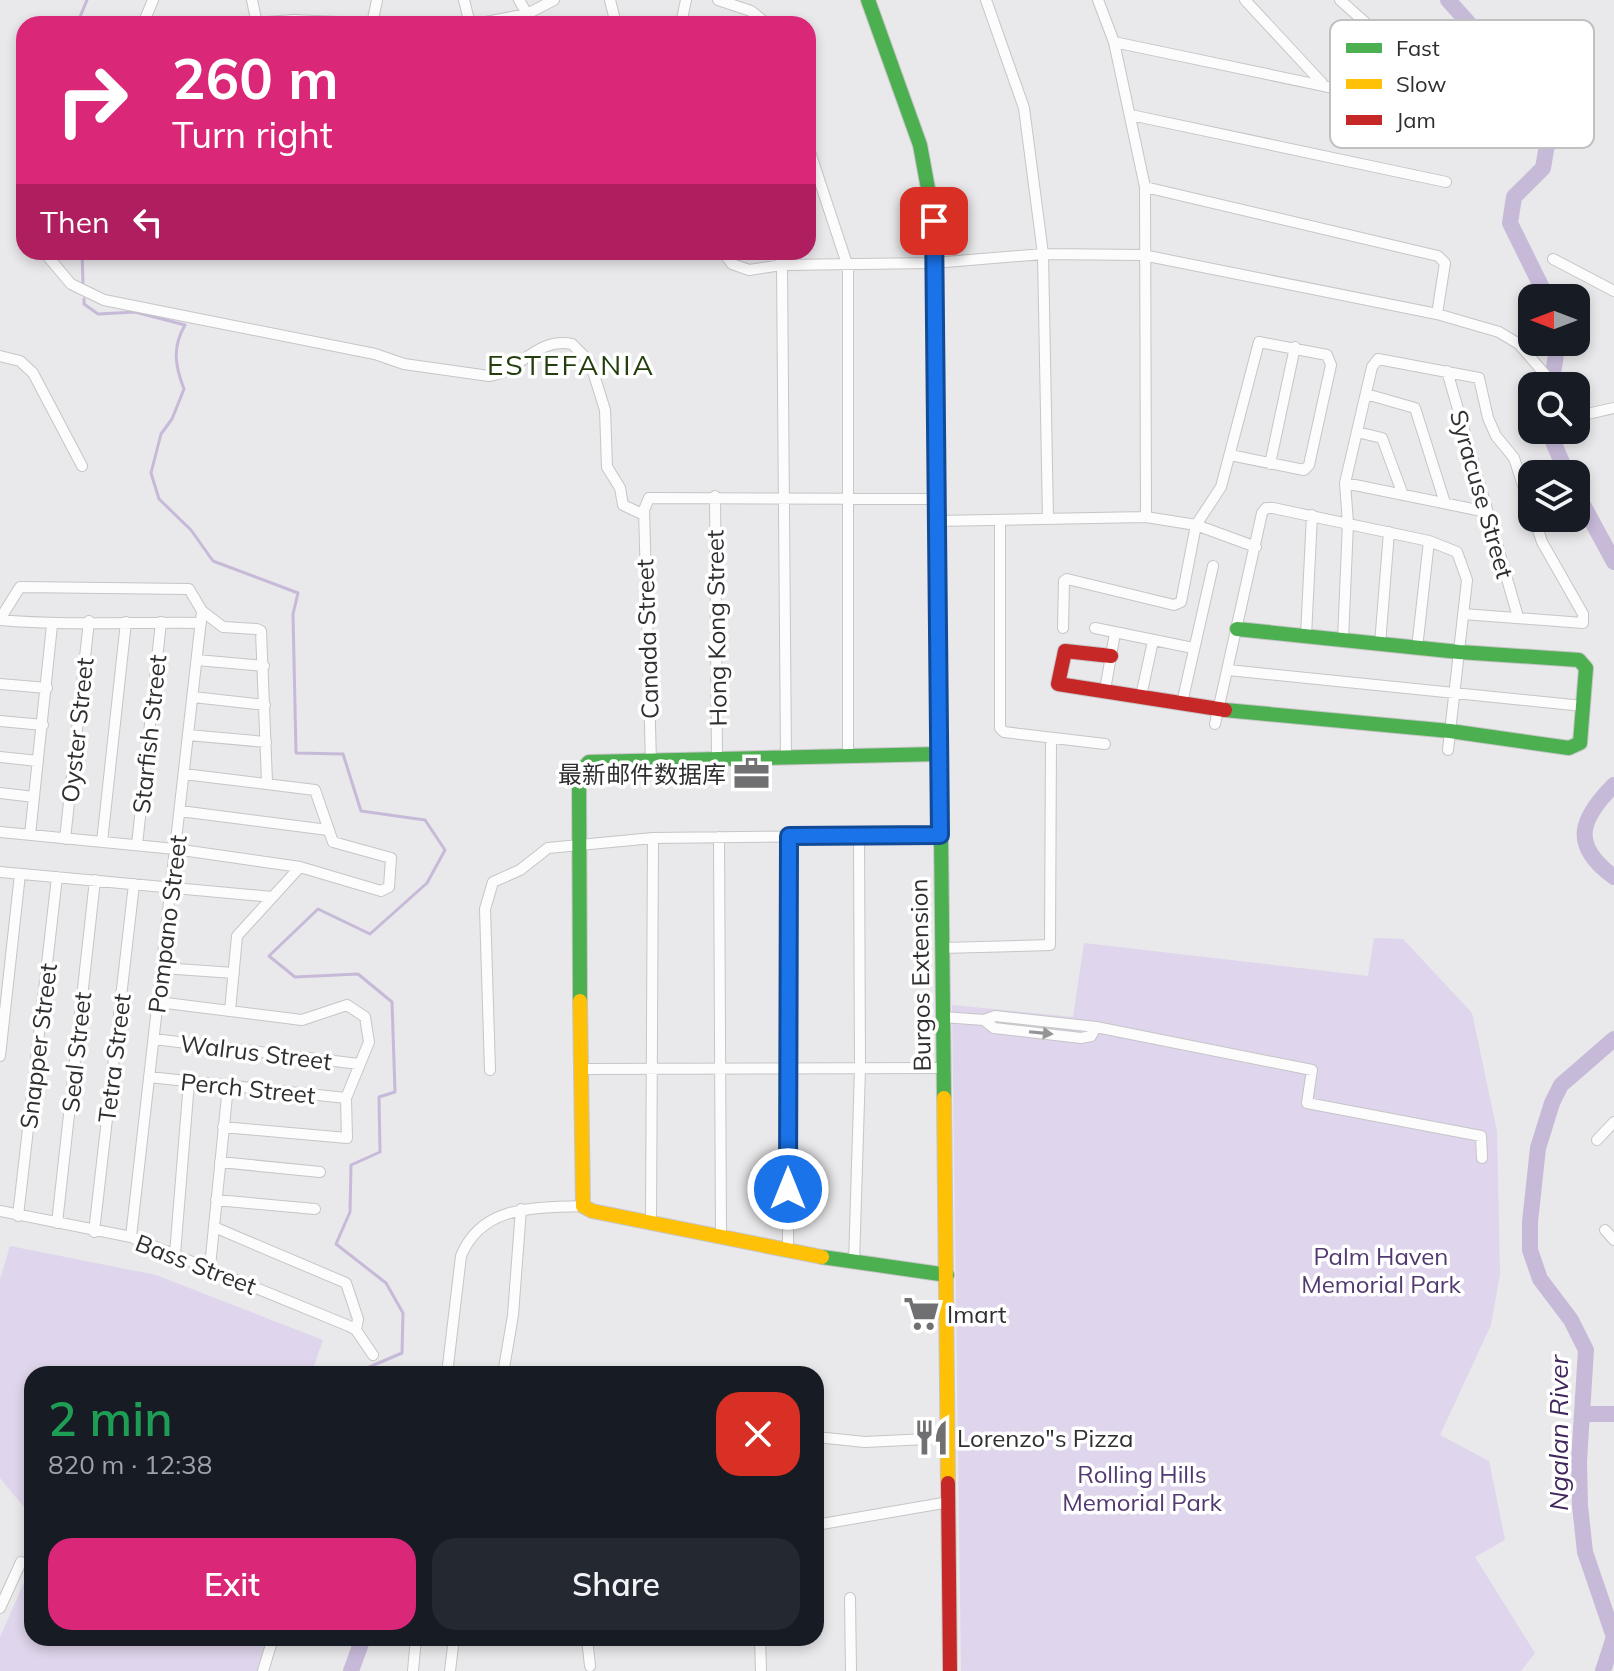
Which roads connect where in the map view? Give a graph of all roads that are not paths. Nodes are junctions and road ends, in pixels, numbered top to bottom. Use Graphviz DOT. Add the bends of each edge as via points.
graph roads {
  1 [pos="519,0"];
  2 [pos="554,0"];
  3 [pos="718,0"];
  4 [pos="868,0"];
  5 [pos="986,0"];
  6 [pos="1098,0"];
  7 [pos="1245,0"];
  8 [pos="1340,0"];
  9 [pos="527,14"];
  10 [pos="516,16"];
  11 [pos="757,16"];
  12 [pos="1362,20"];
  13 [pos="1114,42"];
  14 [pos="1324,84"];
  15 [pos="1330,86"];
  16 [pos="1131,115"];
  17 [pos="816,170"];
  18 [pos="1446,182"];
  19 [pos="1145,187"];
  20 [pos="1043,254"];
  21 [pos="1143,255"];
  22 [pos="1553,259"];
  23 [pos="51,260"];
  24 [pos="729,260"];
  25 [pos="780,260"];
  26 [pos="933,263"];
  27 [pos="782,265"];
  28 [pos="848,267"];
  29 [pos="1614,291"];
  30 [pos="1437,314"];
  31 [pos="1295,347"];
  32 [pos="0,356"];
  33 [pos="1447,371"];
  34 [pos="1543,372"];
  35 [pos="1366,394"];
  36 [pos="1614,408"];
  37 [pos="1590,413"];
  38 [pos="1357,432"];
  39 [pos="1230,455"];
  40 [pos="1270,464"];
  41 [pos="82,466"];
  42 [pos="1518,470"];
  43 [pos="1345,483"];
  44 [pos="1403,495"];
  45 [pos="715,496"];
  46 [pos="937,499"];
  47 [pos="782,500"];
  48 [pos="850,500"];
  49 [pos="1445,503"];
  50 [pos="1487,512"];
  51 [pos="644,515"];
  52 [pos="1312,515"];
  53 [pos="1146,517"];
  54 [pos="1048,519"];
  55 [pos="1000,520"];
  56 [pos="936,521"];
  57 [pos="1348,523"];
  58 [pos="1196,525"];
  59 [pos="1389,532"];
  60 [pos="1539,532"];
  61 [pos="1429,541"];
  62 [pos="1256,547"];
  63 [pos="1213,566"];
  64 [pos="202,611"];
  65 [pos="1463,614"];
  66 [pos="1518,617"];
  67 [pos="0,620"];
  68 [pos="89,621"];
  69 [pos="126,622"];
  70 [pos="161,622"];
  71 [pos="201,623"];
  72 [pos="52,625"];
  73 [pos="1063,628"];
  74 [pos="1095,628"];
  75 [pos="1237,629"];
  76 [pos="1115,633"];
  77 [pos="1306,636"];
  78 [pos="1343,640"];
  79 [pos="1153,641"];
  80 [pos="1380,644"];
  81 [pos="1193,648"];
  82 [pos="1417,648"];
  83 [pos="1459,652"];
  84 [pos="1111,656"];
  85 [pos="197,660"];
  86 [pos="264,666"];
  87 [pos="1228,670"];
  88 [pos="0,684"];
  89 [pos="47,688"];
  90 [pos="1105,690"];
  91 [pos="1454,693"];
  92 [pos="1141,696"];
  93 [pos="193,697"];
  94 [pos="1182,703"];
  95 [pos="265,705"];
  96 [pos="1583,706"];
  97 [pos="1219,709"];
  98 [pos="0,721"];
  99 [pos="1215,724"];
  100 [pos="43,725"];
  101 [pos="1450,731"];
  102 [pos="188,735"];
  103 [pos="1051,739"];
  104 [pos="266,742"];
  105 [pos="1105,744"];
  106 [pos="1448,750"];
  107 [pos="939,754"];
  108 [pos="848,756"];
  109 [pos="0,757"];
  110 [pos="786,758"];
  111 [pos="717,760"];
  112 [pos="38,761"];
  113 [pos="651,762"];
  114 [pos="184,774"];
  115 [pos="267,782"];
  116 [pos="0,793"];
  117 [pos="34,797"];
  118 [pos="180,811"];
  119 [pos="328,830"];
  120 [pos="0,832"];
  121 [pos="30,835"];
  122 [pos="940,835"];
  123 [pos="789,836"];
  124 [pos="859,836"];
  125 [pos="719,837"];
  126 [pos="653,838"];
  127 [pos="65,839"];
  128 [pos="102,842"];
  129 [pos="137,845"];
  130 [pos="579,846"];
  131 [pos="175,849"];
  132 [pos="300,867"];
  133 [pos="0,872"];
  134 [pos="20,874"];
  135 [pos="57,877"];
  136 [pos="95,880"];
  137 [pos="134,884"];
  138 [pos="171,887"];
  139 [pos="272,897"];
  140 [pos="942,948"];
  141 [pos="162,968"];
  142 [pos="234,973"];
  143 [pos="158,1002"];
  144 [pos="230,1011"];
  145 [pos="943,1017"];
  146 [pos="154,1039"];
  147 [pos="0,1056"];
  148 [pos="359,1064"];
  149 [pos="944,1068"];
  150 [pos="583,1069"];
  151 [pos="652,1069"];
  152 [pos="720,1069"];
  153 [pos="789,1069"];
  154 [pos="860,1069"];
  155 [pos="490,1070"];
  156 [pos="149,1077"];
  157 [pos="189,1082"];
  158 [pos="228,1086"];
  159 [pos="346,1098"];
  160 [pos="1614,1122"];
  161 [pos="223,1127"];
  162 [pos="1597,1140"];
  163 [pos="1482,1158"];
  164 [pos="220,1162"];
  165 [pos="320,1172"];
  166 [pos="216,1200"];
  167 [pos="583,1206"];
  168 [pos="315,1209"];
  169 [pos="521,1209"];
  170 [pos="0,1211"];
  171 [pos="18,1216"];
  172 [pos="651,1222"];
  173 [pos="57,1223"];
  174 [pos="214,1227"];
  175 [pos="1605,1230"];
  176 [pos="94,1232"];
  177 [pos="721,1236"];
  178 [pos="131,1237"];
  179 [pos="1614,1240"];
  180 [pos="788,1249"];
  181 [pos="175,1254"];
  182 [pos="854,1263"];
  183 [pos="210,1267"];
  184 [pos="947,1275"];
  185 [pos="356,1330"];
  186 [pos="373,1355"];
  187 [pos="448,1366"];
  188 [pos="504,1366"];
  189 [pos="824,1438"];
  190 [pos="948,1438"];
  191 [pos="949,1502"];
  192 [pos="824,1524"];
  193 [pos="21,1562"];
  194 [pos="850,1598"];
  195 [pos="0,1608"];
  196 [pos="271,1646"];
  197 [pos="415,1646"];
  198 [pos="453,1646"];
  199 [pos="588,1646"];
  200 [pos="760,1646"];
  201 [pos="590,1666"];
  202 [pos="263,1671"];
  203 [pos="413,1671"];
  204 [pos="450,1671"];
  205 [pos="761,1671"];
  206 [pos="851,1671"];
  207 [pos="950,1671"];
  1 -- 9 [label="street"];
  2 -- 9 [label="street"];
  3 -- 11 [label="street"];
  4 -- 26 [label="street, Burgos Extension" via="929,179"];
  5 -- 20 [label="street" via="1024,108"];
  6 -- 13 [label="street"];
  7 -- 14 [label="street"];
  8 -- 12 [label="street"];
  9 -- 10 [label="street"];
  13 -- 14 [label="street"];
  13 -- 16 [label="street"];
  14 -- 15 [label="street"];
  16 -- 18 [label="street"];
  16 -- 19 [label="street"];
  17 -- 28 [label="street"];
  19 -- 21 [label="street"];
  19 -- 30 [label="street" via="1438,256 1445,263"];
  20 -- 21 [label="street"];
  20 -- 26 [label="street"];
  20 -- 54 [label="street"];
  21 -- 30 [label="street"];
  21 -- 53 [label="street"];
  22 -- 29 [label="street"];
  23 -- 51 [label="street" via="71,284 104,300 404,364 500,375 545,344 572,344 590,362 605,410 607,467 621,500"];
  24 -- 27 [label="street" via="749,270"];
  25 -- 27 [label="street"];
  26 -- 28 [label="street"];
  26 -- 46 [label="street, Burgos Extension"];
  27 -- 28 [label="street"];
  27 -- 47 [label="street"];
  28 -- 48 [label="street"];
  30 -- 34 [label="street" via="1499,332 1519,344"];
  31 -- 39 [label="street" via="1259,342"];
  31 -- 40 [label="street"];
  31 -- 40 [label="street" via="1327,355 1331,365 1309,465 1295,471"];
  32 -- 41 [label="street" via="20,361 33,373"];
  33 -- 35 [label="street" via="1378,359"];
  33 -- 42 [label="street" via="1479,378 1488,418"];
  33 -- 50 [label="street, Syracuse Street"];
  35 -- 38 [label="street"];
  35 -- 49 [label="street" via="1415,408"];
  36 -- 37 [label="street"];
  38 -- 43 [label="street"];
  38 -- 44 [label="street" via="1382,438"];
  39 -- 40 [label="street"];
  39 -- 58 [label="street" via="1221,487"];
  43 -- 44 [label="street"];
  43 -- 57 [label="street"];
  44 -- 49 [label="street"];
  45 -- 47 [label="street"];
  45 -- 51 [label="street" via="649,498"];
  45 -- 111 [label="street, Hong Kong Street"];
  46 -- 48 [label="street"];
  46 -- 56 [label="street, Burgos Extension"];
  47 -- 48 [label="street"];
  47 -- 110 [label="street"];
  48 -- 108 [label="street"];
  49 -- 50 [label="street"];
  50 -- 66 [label="street, Syracuse Street"];
  51 -- 113 [label="street, Canada Street"];
  52 -- 57 [label="street"];
  52 -- 62 [label="street" via="1266,508"];
  52 -- 77 [label="street"];
  53 -- 54 [label="street"];
  53 -- 58 [label="street"];
  54 -- 55 [label="street"];
  55 -- 56 [label="street"];
  55 -- 103 [label="street" via="1000,728"];
  56 -- 107 [label="street, Burgos Extension"];
  57 -- 59 [label="street"];
  57 -- 78 [label="street"];
  58 -- 62 [label="street"];
  58 -- 73 [label="street" via="1181,602 1174,605 1067,579"];
  59 -- 61 [label="street"];
  59 -- 80 [label="street"];
  60 -- 66 [label="street" via="1583,623"];
  61 -- 65 [label="street" via="1457,552 1464,565"];
  61 -- 82 [label="street"];
  62 -- 75 [label="street"];
  63 -- 81 [label="street"];
  64 -- 67 [label="street" via="189,589 20,587"];
  64 -- 71 [label="street, Pompano Street"];
  64 -- 86 [label="street" via="223,627 261,631"];
  65 -- 66 [label="street"];
  65 -- 83 [label="street"];
  67 -- 72 [label="street"];
  68 -- 69 [label="street"];
  68 -- 72 [label="street"];
  68 -- 127 [label="street, Oyster Street"];
  69 -- 70 [label="street"];
  69 -- 128 [label="street"];
  70 -- 71 [label="street"];
  70 -- 129 [label="street, Starfish Street"];
  71 -- 85 [label="street, Pompano Street"];
  72 -- 89 [label="street"];
  74 -- 76 [label="street"];
  75 -- 77 [label="street"];
  75 -- 87 [label="street"];
  76 -- 79 [label="street"];
  76 -- 84 [label="street"];
  77 -- 78 [label="street"];
  78 -- 80 [label="street"];
  79 -- 81 [label="street"];
  79 -- 92 [label="street"];
  80 -- 82 [label="street"];
  81 -- 94 [label="street"];
  82 -- 83 [label="street"];
  83 -- 91 [label="street"];
  83 -- 96 [label="street" via="1584,662"];
  84 -- 90 [label="street"];
  84 -- 90 [label="street" via="1062,654 1058,684"];
  85 -- 86 [label="street"];
  85 -- 93 [label="street, Pompano Street"];
  86 -- 95 [label="street"];
  87 -- 91 [label="street"];
  87 -- 97 [label="street"];
  88 -- 89 [label="street"];
  89 -- 100 [label="street"];
  90 -- 92 [label="street"];
  91 -- 96 [label="street"];
  91 -- 101 [label="street"];
  92 -- 94 [label="street"];
  93 -- 95 [label="street"];
  93 -- 102 [label="street, Pompano Street"];
  94 -- 97 [label="street"];
  95 -- 104 [label="street"];
  96 -- 101 [label="street" via="1580,743 1575,747"];
  97 -- 99 [label="street"];
  97 -- 101 [label="street"];
  98 -- 100 [label="street"];
  100 -- 112 [label="street"];
  101 -- 106 [label="street"];
  102 -- 104 [label="street"];
  102 -- 114 [label="street, Pompano Street"];
  103 -- 105 [label="street"];
  103 -- 140 [label="street" via="1050,945"];
  104 -- 115 [label="street"];
  107 -- 108 [label="street"];
  107 -- 122 [label="street, Burgos Extension"];
  108 -- 110 [label="street"];
  109 -- 112 [label="street"];
  110 -- 111 [label="street"];
  111 -- 113 [label="street"];
  112 -- 117 [label="street"];
  113 -- 130 [label="street" via="583,766"];
  114 -- 115 [label="street"];
  114 -- 118 [label="street, Pompano Street"];
  115 -- 119 [label="street" via="315,790"];
  116 -- 117 [label="street"];
  117 -- 121 [label="street"];
  118 -- 119 [label="street"];
  118 -- 131 [label="street, Pompano Street"];
  119 -- 132 [label="street" via="335,844 388,855 389,887 381,891"];
  120 -- 121 [label="street"];
  121 -- 127 [label="street"];
  122 -- 124 [label="street"];
  122 -- 140 [label="street, Burgos Extension"];
  123 -- 124 [label="street"];
  123 -- 125 [label="street"];
  123 -- 153 [label="street"];
  124 -- 154 [label="street"];
  125 -- 126 [label="street"];
  125 -- 152 [label="street"];
  126 -- 130 [label="street"];
  126 -- 151 [label="street"];
  127 -- 128 [label="street"];
  128 -- 129 [label="street"];
  129 -- 131 [label="street"];
  130 -- 150 [label="street"];
  130 -- 155 [label="street" via="548,848 493,882 488,893"];
  131 -- 132 [label="street"];
  131 -- 138 [label="street, Pompano Street"];
  132 -- 139 [label="street"];
  133 -- 134 [label="street"];
  134 -- 135 [label="street"];
  134 -- 147 [label="street"];
  135 -- 136 [label="street"];
  135 -- 171 [label="street, Snapper Street"];
  136 -- 137 [label="street"];
  136 -- 173 [label="street, Seal Street"];
  137 -- 138 [label="street"];
  137 -- 176 [label="street, Tetra Street"];
  138 -- 139 [label="street"];
  138 -- 141 [label="street, Pompano Street"];
  139 -- 142 [label="street" via="237,936"];
  140 -- 145 [label="street, Burgos Extension"];
  141 -- 142 [label="street"];
  141 -- 143 [label="street, Pompano Street"];
  142 -- 144 [label="street"];
  143 -- 144 [label="street"];
  143 -- 146 [label="street, Pompano Street"];
  144 -- 148 [label="street" via="302,1020 347,1005 365,1017 368,1028 369,1042"];
  145 -- 149 [label="street, Burgos Extension"];
  145 -- 163 [label="street" via="995,1016 1096,1027 1312,1070 1307,1103 1481,1136"];
  146 -- 148 [label="street, Walrus Street"];
  146 -- 156 [label="street, Pompano Street"];
  148 -- 159 [label="street"];
  149 -- 154 [label="street"];
  149 -- 184 [label="street, Burgos Extension"];
  150 -- 151 [label="street"];
  150 -- 167 [label="street"];
  151 -- 152 [label="street"];
  151 -- 172 [label="street"];
  152 -- 153 [label="street"];
  152 -- 177 [label="street"];
  153 -- 154 [label="street"];
  153 -- 180 [label="street"];
  154 -- 182 [label="street"];
  156 -- 157 [label="street, Perch Street"];
  156 -- 178 [label="street, Pompano Street"];
  157 -- 158 [label="street, Perch Street"];
  157 -- 181 [label="street"];
  158 -- 159 [label="street, Perch Street"];
  158 -- 161 [label="street"];
  159 -- 161 [label="street" via="350,1134 344,1138"];
  160 -- 162 [label="street"];
  161 -- 164 [label="street"];
  164 -- 165 [label="street"];
  164 -- 166 [label="street"];
  166 -- 168 [label="street"];
  166 -- 174 [label="street"];
  167 -- 169 [label="street"];
  167 -- 172 [label="street"];
  169 -- 187 [label="street" via="501,1212 467,1241"];
  169 -- 188 [label="street"];
  170 -- 171 [label="street, Bass Street"];
  171 -- 173 [label="street, Bass Street"];
  172 -- 177 [label="street"];
  173 -- 176 [label="street, Bass Street"];
  174 -- 183 [label="street"];
  174 -- 185 [label="street" via="346,1283 358,1319"];
  175 -- 179 [label="street"];
  176 -- 178 [label="street, Bass Street"];
  177 -- 180 [label="street"];
  178 -- 181 [label="street, Bass Street"];
  180 -- 182 [label="street"];
  181 -- 183 [label="street, Bass Street"];
  182 -- 184 [label="street"];
  183 -- 185 [label="street, Bass Street"];
  184 -- 190 [label="street, Burgos Extension"];
  185 -- 186 [label="street"];
  189 -- 190 [label="street" via="865,1442"];
  190 -- 191 [label="street, Burgos Extension"];
  191 -- 192 [label="street"];
  191 -- 207 [label="street, Burgos Extension"];
  193 -- 195 [label="street"];
  194 -- 206 [label="street"];
  196 -- 202 [label="street"];
  197 -- 203 [label="street"];
  198 -- 204 [label="street"];
  199 -- 201 [label="street"];
  200 -- 205 [label="street"];
}
